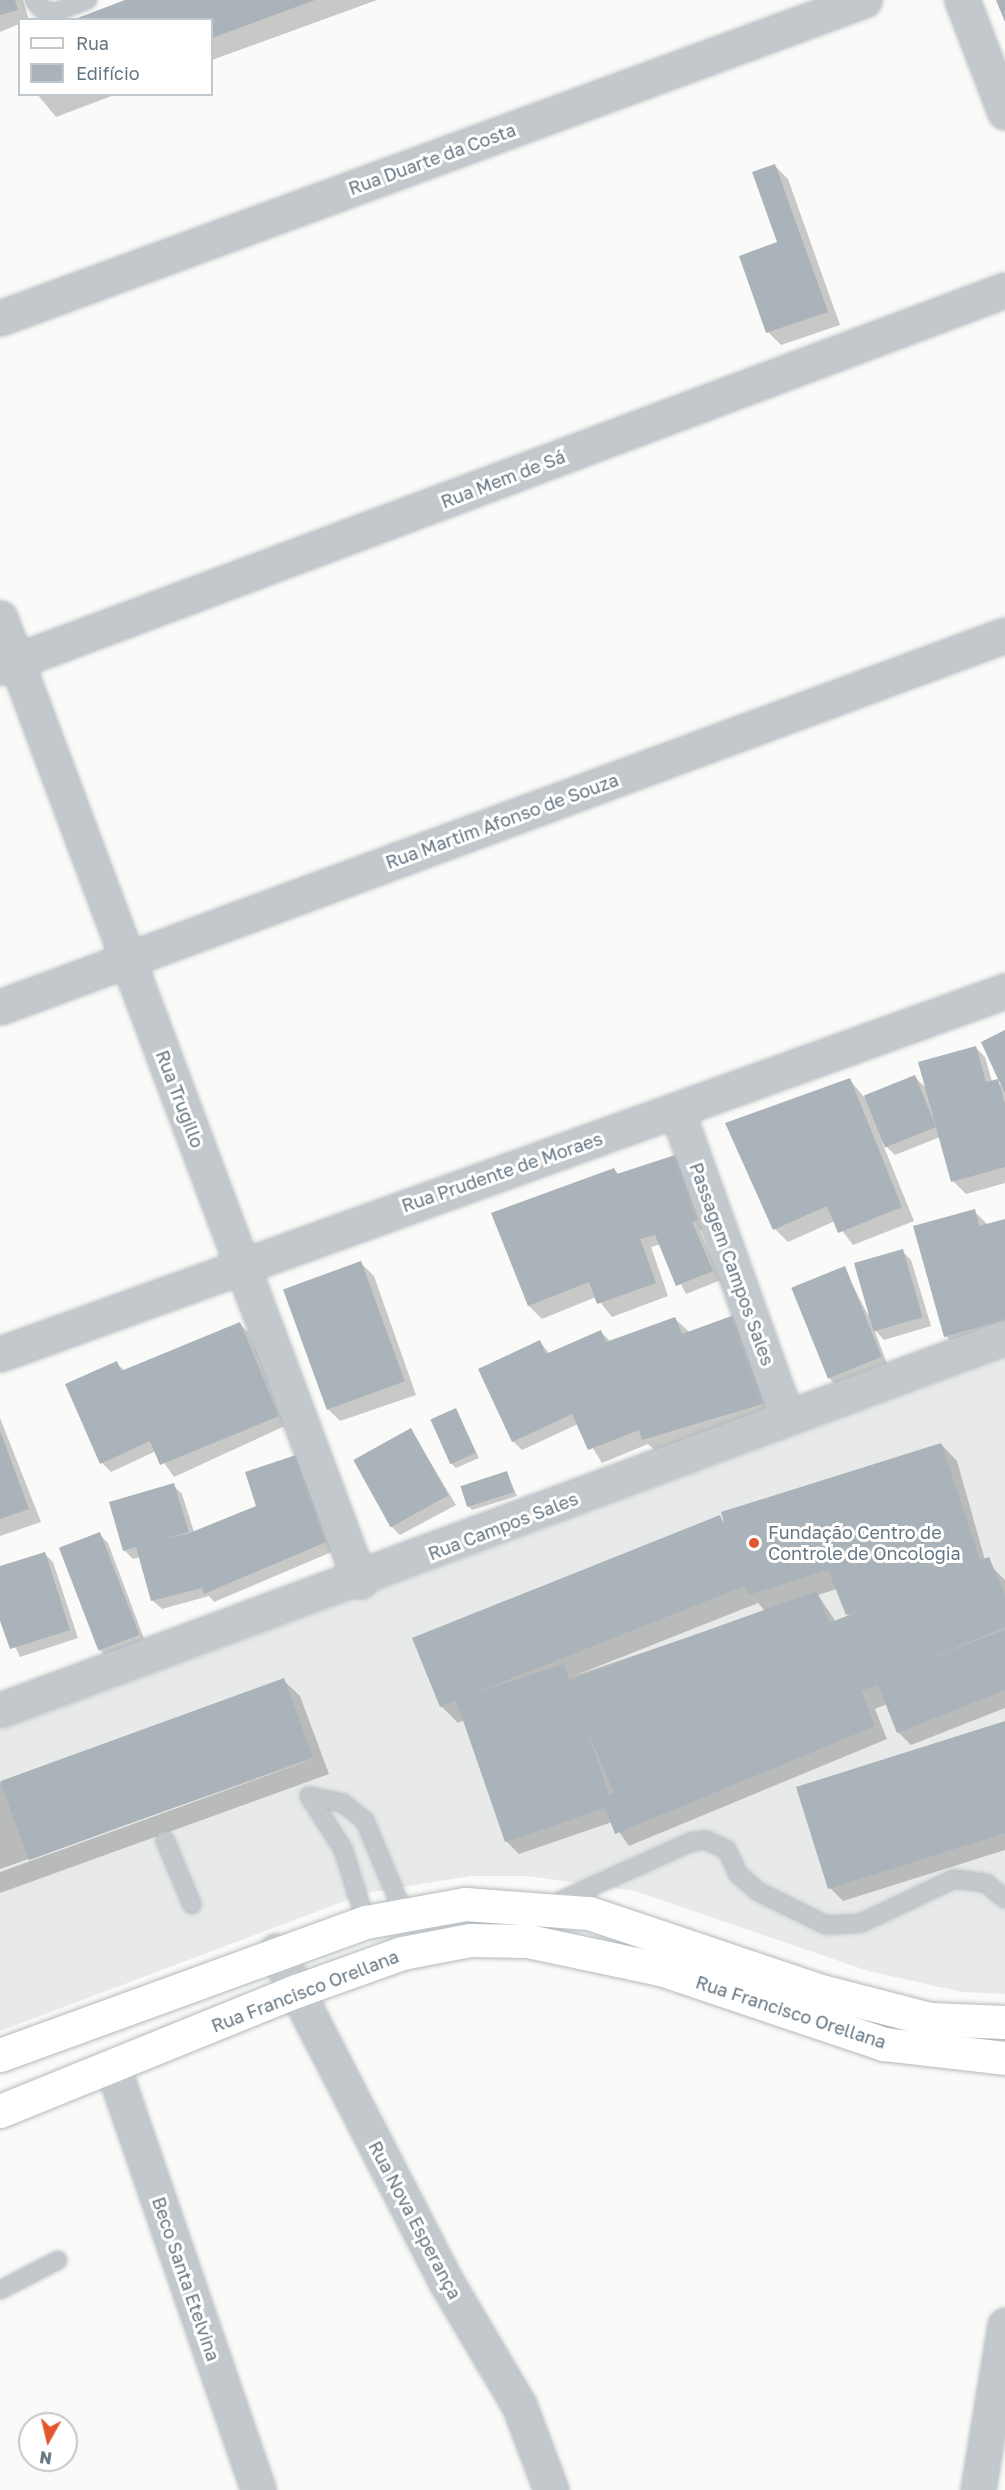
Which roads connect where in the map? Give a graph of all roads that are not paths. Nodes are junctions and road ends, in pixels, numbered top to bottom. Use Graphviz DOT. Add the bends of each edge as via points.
graph roads {
  1 [pos="34,0"];
  2 [pos="88,0"];
  3 [pos="864,0"];
  4 [pos="962,0"];
  5 [pos="1005,112"];
  6 [pos="1005,290"];
  7 [pos="0,318"];
  8 [pos="0,618"];
  9 [pos="1005,635"];
  10 [pos="8,664"];
  11 [pos="128,959"];
  12 [pos="1005,991"];
  13 [pos="0,1007"];
  14 [pos="677,1111"];
  15 [pos="242,1264"];
  16 [pos="1005,1336"];
  17 [pos="0,1354"];
  18 [pos="787,1418"];
  19 [pos="360,1581"];
  20 [pos="0,1710"];
  21 [pos="165,1840"];
  22 [pos="1005,1899"];
  23 [pos="465,1904"];
  24 [pos="192,1905"];
  25 [pos="544,1908"];
  26 [pos="403,1912"];
  27 [pos="366,1922"];
  28 [pos="470,1940"];
  29 [pos="276,1951"];
  30 [pos="296,1991"];
  31 [pos="1005,2022"];
  32 [pos="0,2055"];
  33 [pos="1005,2058"];
  34 [pos="113,2068"];
  35 [pos="0,2111"];
  36 [pos="58,2260"];
  37 [pos="0,2290"];
  38 [pos="1005,2325"];
  39 [pos="258,2490"];
  40 [pos="552,2490"];
  41 [pos="978,2490"];
  1 -- 2 [label="lane" via="41,9 56,12"];
  3 -- 7 [label="street, Rua Duarte da Costa"];
  4 -- 5 [label="street"];
  6 -- 10 [label="street, Rua Mem de Sá"];
  8 -- 10 [label="street, Rua Trugillo"];
  9 -- 11 [label="street, Rua Martim Afonso de Souza"];
  10 -- 11 [label="street, Rua Trugillo"];
  11 -- 13 [label="street, Rua Martim Afonso de Souza"];
  11 -- 15 [label="street, Rua Trugillo"];
  12 -- 14 [label="street, Rua Prudente de Moraes"];
  14 -- 15 [label="street, Rua Prudente de Moraes"];
  14 -- 18 [label="street, Passagem Campos Sales"];
  15 -- 17 [label="street, Rua Prudente de Moraes"];
  15 -- 19 [label="street, Rua Trugillo"];
  16 -- 18 [label="street, Rua Campos Sales"];
  18 -- 19 [label="street, Rua Campos Sales"];
  19 -- 20 [label="street, Rua Campos Sales"];
  21 -- 24 [label="lane"];
  22 -- 25 [label="lane" via="986,1883 954,1879 861,1923 826,1925 754,1888 738,1874 727,1850 706,1840 691,1842"];
  23 -- 25 [label="street, Rua Francisco Orellana"];
  23 -- 26 [label="street, Rua Francisco Orellana"];
  23 -- 28 [label="street"];
  25 -- 31 [label="street, Rua Francisco Orellana" via="656,1932 821,1991 929,2019"];
  26 -- 27 [label="street, Rua Francisco Orellana"];
  26 -- 27 [label="lane" via="379,1844 365,1821 343,1803 309,1796 343,1849"];
  27 -- 29 [label="street, Rua Francisco Orellana"];
  28 -- 30 [label="street, Rua Francisco Orellana" via="402,1953"];
  28 -- 33 [label="street, Rua Francisco Orellana" via="528,1941 664,1970 884,2044"];
  29 -- 30 [label="street, Rua Nova Esperança"];
  29 -- 32 [label="street, Rua Francisco Orellana"];
  30 -- 34 [label="street, Rua Francisco Orellana"];
  30 -- 40 [label="street, Rua Nova Esperança" via="445,2280 519,2405"];
  34 -- 35 [label="street, Rua Francisco Orellana"];
  34 -- 39 [label="street, Beco Santa Etelvina"];
  36 -- 37 [label="lane"];
  38 -- 41 [label="street"];
}
